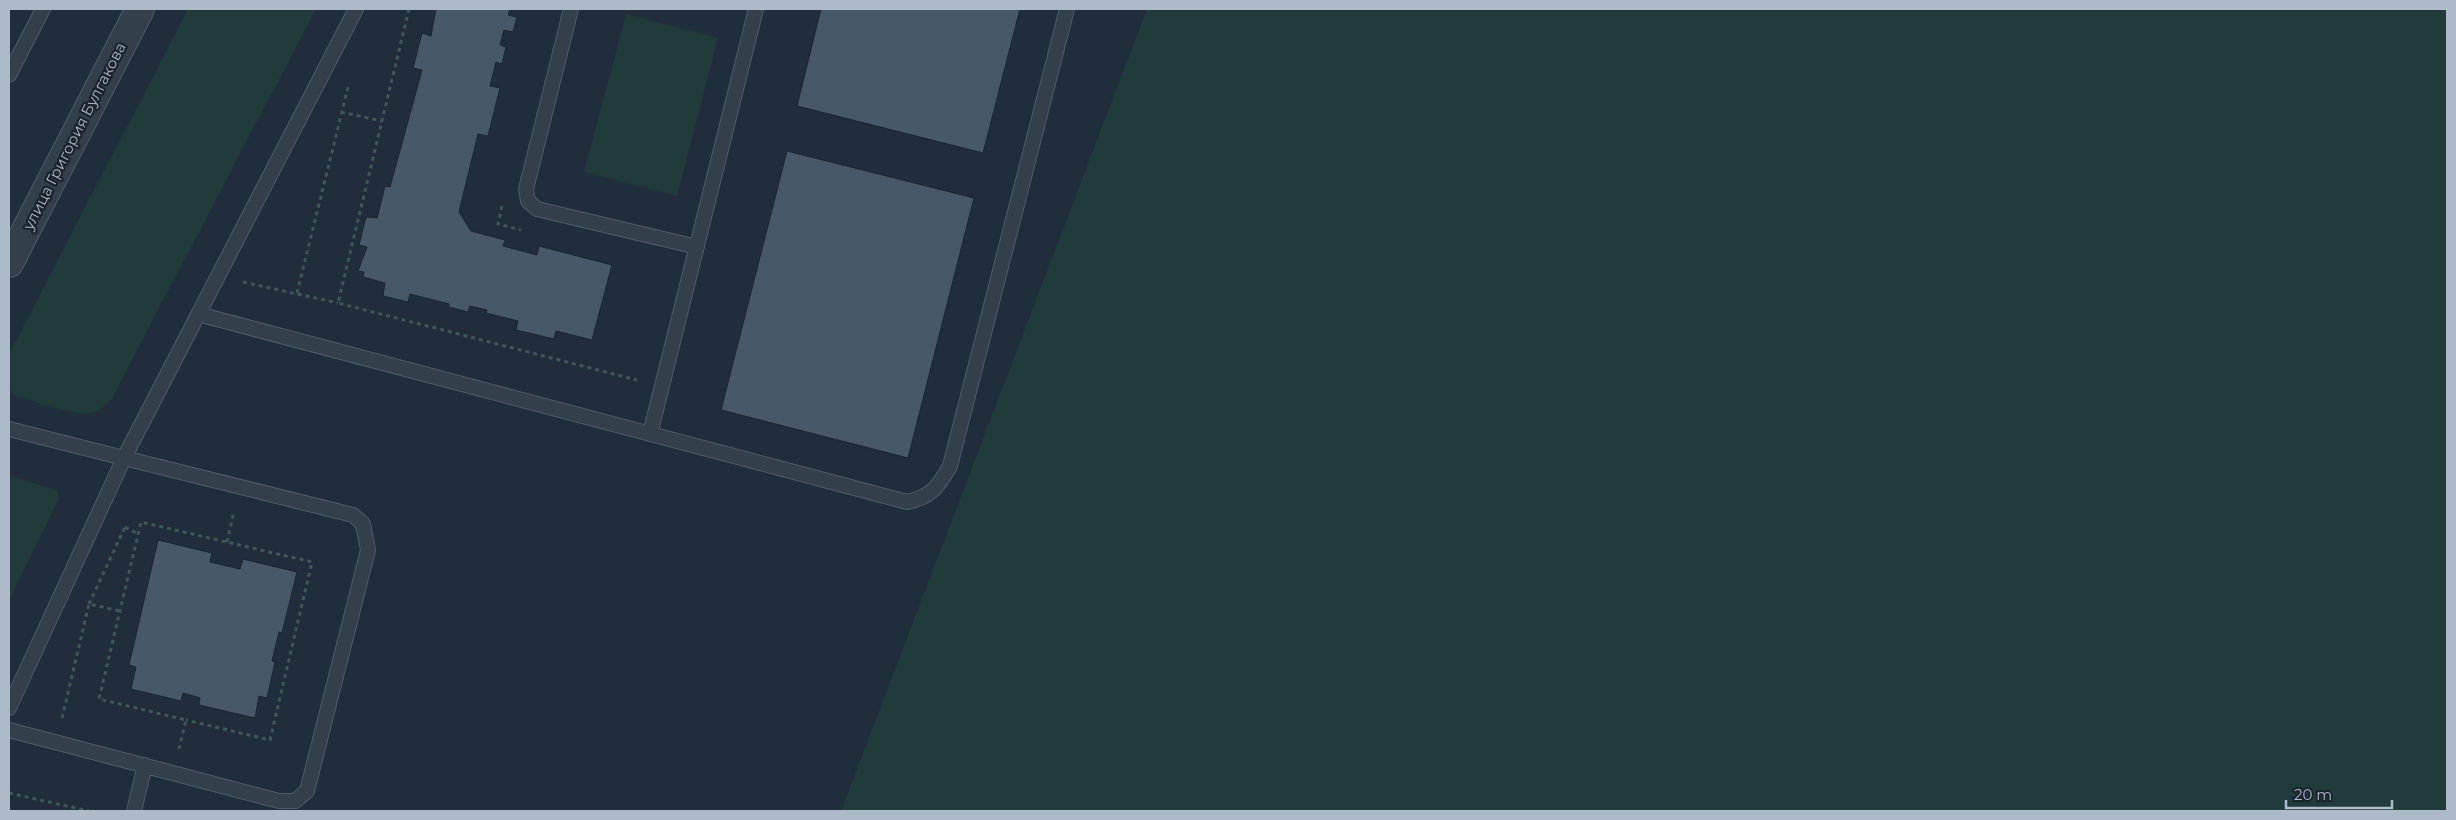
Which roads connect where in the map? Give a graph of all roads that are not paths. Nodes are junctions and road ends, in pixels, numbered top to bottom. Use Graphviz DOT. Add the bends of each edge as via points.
graph roads {
  1 [pos="43,9"];
  2 [pos="140,9"];
  3 [pos="356,9"];
  4 [pos="571,9"];
  5 [pos="756,9"];
  6 [pos="1067,9"];
  7 [pos="9,75"];
  8 [pos="697,246"];
  9 [pos="9,263"];
  10 [pos="198,314"];
  11 [pos="9,429"];
  12 [pos="650,434"];
  13 [pos="124,458"];
  14 [pos="9,708"];
  15 [pos="9,730"];
  16 [pos="145,765"];
  17 [pos="134,811"];
  1 -- 7 [label="lane"];
  2 -- 9 [label="street, улица Григория Булгакова"];
  3 -- 10 [label="lane"];
  4 -- 8 [label="lane" via="526,188 528,201 537,209"];
  5 -- 8 [label="lane"];
  6 -- 12 [label="lane" via="950,466 940,485 923,499 907,502"];
  8 -- 12 [label="lane"];
  10 -- 12 [label="lane"];
  10 -- 13 [label="lane"];
  11 -- 13 [label="lane"];
  13 -- 14 [label="lane"];
  13 -- 16 [label="lane" via="353,515 363,524 368,550 307,791 294,801 279,801"];
  15 -- 16 [label="lane"];
  16 -- 17 [label="lane"];
}
